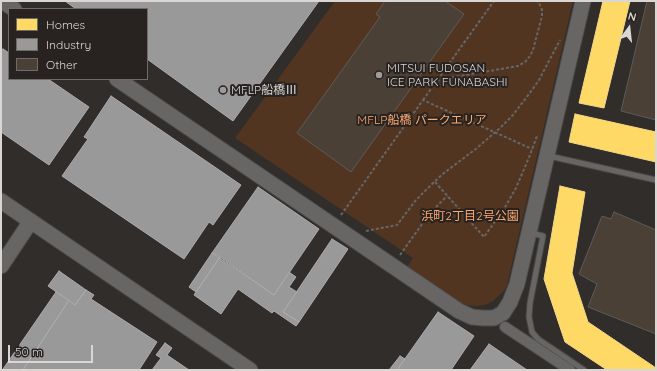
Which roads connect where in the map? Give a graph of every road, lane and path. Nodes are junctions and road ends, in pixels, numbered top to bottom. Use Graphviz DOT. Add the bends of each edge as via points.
graph roads {
  1 [pos="2,1"];
  2 [pos="494,1"];
  3 [pos="537,1"];
  4 [pos="583,1"];
  5 [pos="12,8"];
  6 [pos="560,39"];
  7 [pos="118,80"];
  8 [pos="437,80"];
  9 [pos="423,100"];
  10 [pos="539,131"];
  11 [pos="496,132"];
  12 [pos="532,149"];
  13 [pos="547,155"];
  14 [pos="656,180"];
  15 [pos="434,182"];
  16 [pos="447,196"];
  17 [pos="1,201"];
  18 [pos="341,215"];
  19 [pos="31,221"];
  20 [pos="366,231"];
  21 [pos="529,232"];
  22 [pos="400,255"];
  23 [pos="1,266"];
  24 [pos="505,327"];
  25 [pos="250,370"];
  26 [pos="570,370"];
  27 [pos="584,370"];
  1 -- 5 [label="street"];
  2 -- 8 [label="path"];
  3 -- 8 [label="path" via="542,16 533,50 525,62 518,66"];
  4 -- 13 [label="street"];
  6 -- 11 [label="path" via="539,80 514,115"];
  7 -- 21 [label="street" via="459,311 472,317 494,318 503,313 517,284"];
  8 -- 9 [label="path"];
  9 -- 11 [label="path"];
  9 -- 18 [label="path"];
  10 -- 12 [label="path"];
  11 -- 12 [label="path"];
  11 -- 15 [label="path"];
  12 -- 16 [label="path" via="516,188 484,238"];
  13 -- 14 [label="lane"];
  13 -- 21 [label="street"];
  15 -- 16 [label="path"];
  15 -- 20 [label="path" via="397,225"];
  16 -- 22 [label="path" via="427,216"];
  17 -- 19 [label="street"];
  19 -- 23 [label="street"];
  19 -- 25 [label="street"];
  21 -- 27 [label="lane" via="543,236 530,303 532,332 538,339"];
  24 -- 26 [label="street"];
}
